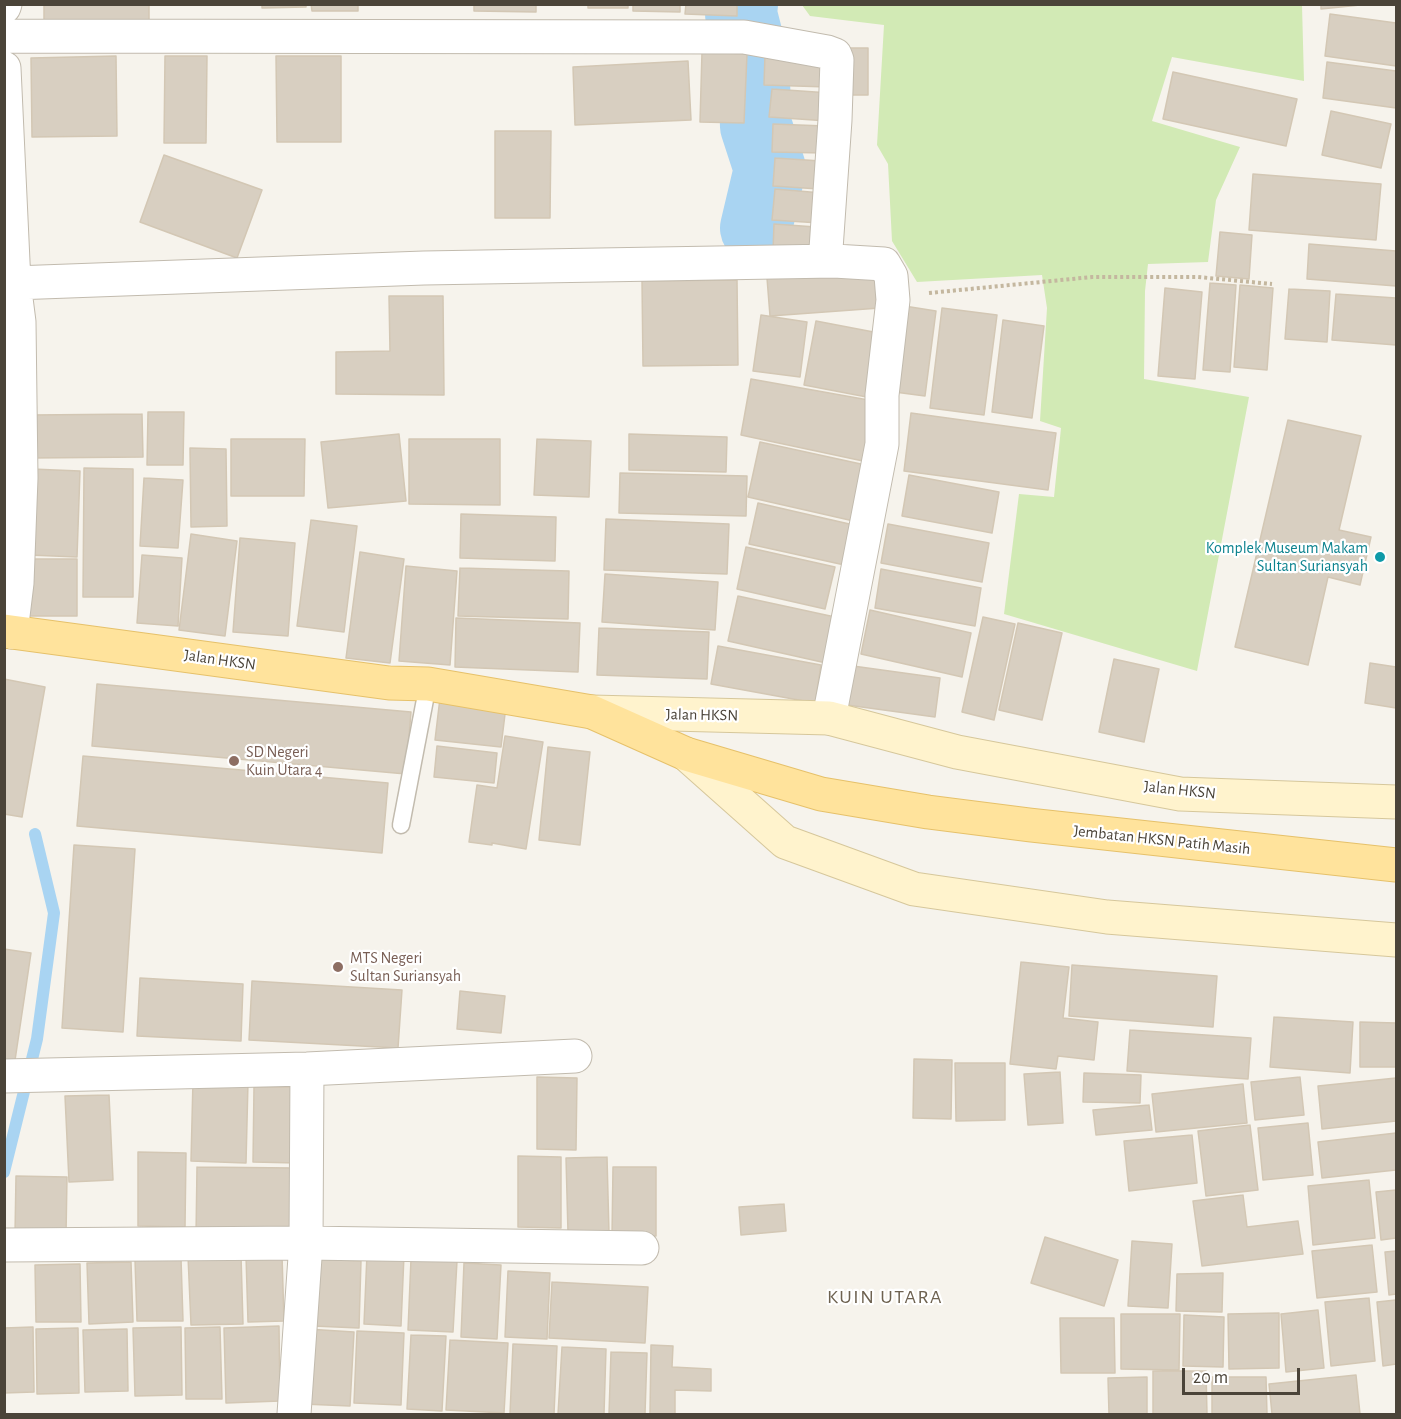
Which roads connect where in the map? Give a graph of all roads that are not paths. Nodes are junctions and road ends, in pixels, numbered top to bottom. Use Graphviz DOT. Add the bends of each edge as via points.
graph roads {
  1 [pos="4,36"];
  2 [pos="4,68"];
  3 [pos="834,261"];
  4 [pos="14,283"];
  5 [pos="12,322"];
  6 [pos="8,631"];
  7 [pos="428,684"];
  8 [pos="592,712"];
  9 [pos="829,718"];
  10 [pos="686,754"];
  11 [pos="1396,802"];
  12 [pos="401,825"];
  13 [pos="1396,865"];
  14 [pos="1396,940"];
  15 [pos="575,1056"];
  16 [pos="307,1069"];
  17 [pos="4,1076"];
  18 [pos="306,1244"];
  19 [pos="4,1245"];
  20 [pos="642,1248"];
  21 [pos="294,1414"];
  1 -- 3 [label="street" via="744,37 827,52 836,55 837,60 826,249"];
  2 -- 4 [label="street"];
  3 -- 4 [label="street" via="424,268"];
  3 -- 9 [label="street" via="884,264 891,276 893,300 882,395 882,444"];
  4 -- 5 [label="street"];
  5 -- 6 [label="street" via="21,478 16,583"];
  6 -- 7 [label="main road, Jalan HKSN" via="389,683"];
  7 -- 8 [label="main road, Jalan HKSN"];
  7 -- 12 [label="lane"];
  8 -- 9 [label="street, Jalan HKSN"];
  8 -- 10 [label="main road, Jembatan HKSN Patih Masih"];
  9 -- 11 [label="street, Jalan HKSN" via="957,752 1180,794"];
  10 -- 13 [label="main road, Jembatan HKSN Patih Masih" via="821,795 927,812"];
  10 -- 14 [label="street" via="785,842 914,889 1107,917"];
  15 -- 16 [label="street"];
  16 -- 17 [label="street"];
  16 -- 18 [label="street"];
  18 -- 19 [label="street"];
  18 -- 20 [label="street"];
  18 -- 21 [label="street"];
}
